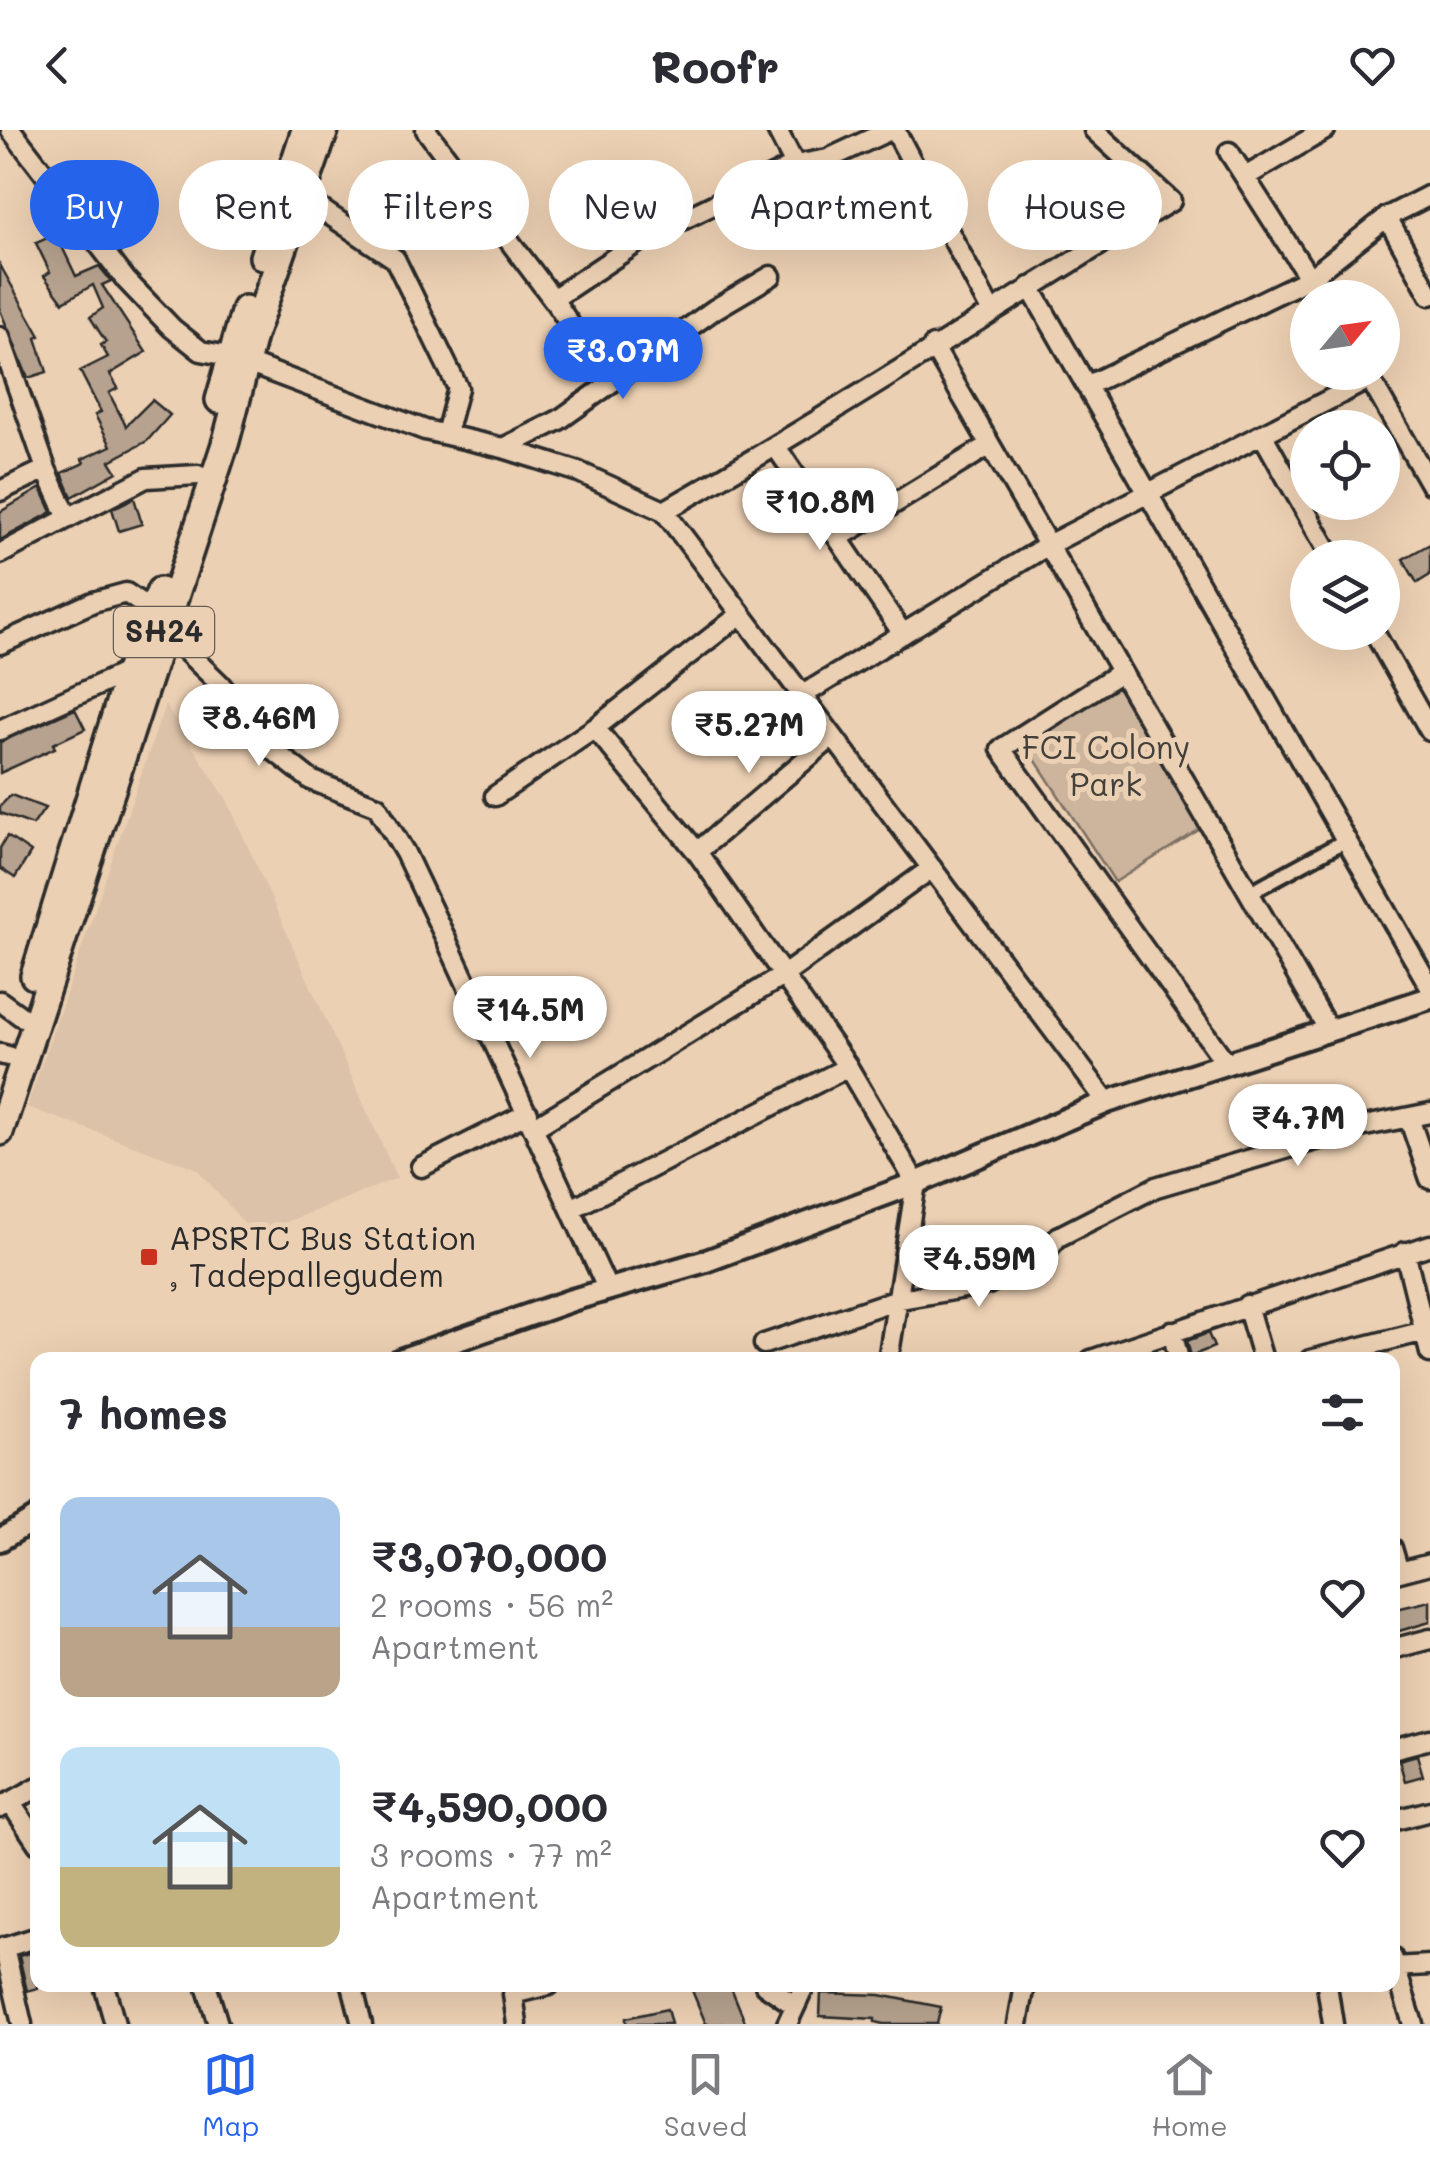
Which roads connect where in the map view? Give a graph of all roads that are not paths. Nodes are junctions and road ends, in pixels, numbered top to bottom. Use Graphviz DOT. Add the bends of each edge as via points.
graph roads {
  1 [pos="12,130"];
  2 [pos="306,130"];
  3 [pos="324,130"];
  4 [pos="426,130"];
  5 [pos="776,130"];
  6 [pos="892,130"];
  7 [pos="1094,130"];
  8 [pos="1325,130"];
  9 [pos="1229,152"];
  10 [pos="315,160"];
  11 [pos="792,160"];
  12 [pos="828,160"];
  13 [pos="1245,177"];
  14 [pos="1430,195"];
  15 [pos="713,205"];
  16 [pos="328,214"];
  17 [pos="1387,217"];
  18 [pos="282,250"];
  19 [pos="771,276"];
  20 [pos="1310,278"];
  21 [pos="1030,287"];
  22 [pos="1430,295"];
  23 [pos="553,299"];
  24 [pos="990,311"];
  25 [pos="0,337"];
  26 [pos="933,346"];
  27 [pos="238,360"];
  28 [pos="609,382"];
  29 [pos="1086,386"];
  30 [pos="1342,390"];
  31 [pos="1375,390"];
  32 [pos="446,434"];
  33 [pos="1262,434"];
  34 [pos="990,445"];
  35 [pos="776,447"];
  36 [pos="503,448"];
  37 [pos="46,469"];
  38 [pos="198,475"];
  39 [pos="1430,484"];
  40 [pos="0,491"];
  41 [pos="1148,494"];
  42 [pos="664,511"];
  43 [pos="68,518"];
  44 [pos="838,538"];
  45 [pos="1322,540"];
  46 [pos="1048,545"];
  47 [pos="0,554"];
  48 [pos="741,614"];
  49 [pos="159,621"];
  50 [pos="903,634"];
  51 [pos="0,644"];
  52 [pos="1384,650"];
  53 [pos="128,671"];
  54 [pos="1121,672"];
  55 [pos="801,696"];
  56 [pos="596,728"];
  57 [pos="0,730"];
  58 [pos="1430,731"];
  59 [pos="832,737"];
  60 [pos="495,796"];
  61 [pos="1346,840"];
  62 [pos="697,852"];
  63 [pos="932,868"];
  64 [pos="1249,893"];
  65 [pos="784,976"];
  66 [pos="1430,986"];
  67 [pos="1430,998"];
  68 [pos="0,1000"];
  69 [pos="22,1017"];
  70 [pos="1328,1030"];
  71 [pos="1226,1063"];
  72 [pos="3,1064"];
  73 [pos="848,1067"];
  74 [pos="1107,1102"];
  75 [pos="1430,1113"];
  76 [pos="1409,1118"];
  77 [pos="531,1120"];
  78 [pos="0,1132"];
  79 [pos="420,1167"];
  80 [pos="1430,1179"];
  81 [pos="916,1182"];
  82 [pos="571,1209"];
  83 [pos="1430,1246"];
  84 [pos="1405,1252"];
  85 [pos="608,1290"];
  86 [pos="896,1300"];
  87 [pos="1247,1305"];
  88 [pos="1172,1332"];
  89 [pos="764,1344"];
  90 [pos="1428,1345"];
  91 [pos="424,1352"];
  92 [pos="889,1352"];
  93 [pos="1113,1352"];
  94 [pos="1177,1352"];
  95 [pos="1262,1352"];
  96 [pos="1373,1352"];
  97 [pos="30,1521"];
  98 [pos="0,1540"];
  99 [pos="1430,1564"];
  100 [pos="1400,1572"];
  101 [pos="1430,1640"];
  102 [pos="1400,1648"];
  103 [pos="1430,1739"];
  104 [pos="1400,1747"];
  105 [pos="30,1791"];
  106 [pos="5,1805"];
  107 [pos="1430,1810"];
  108 [pos="1400,1819"];
  109 [pos="30,1835"];
  110 [pos="30,1939"];
  111 [pos="2,1948"];
  112 [pos="1400,1963"];
  113 [pos="1430,1965"];
  114 [pos="1400,1983"];
  115 [pos="106,1992"];
  116 [pos="208,1992"];
  117 [pos="354,1992"];
  118 [pos="512,1992"];
  119 [pos="774,1992"];
  120 [pos="802,1992"];
  121 [pos="1024,1992"];
  122 [pos="1328,1992"];
  123 [pos="795,2006"];
  124 [pos="22,2024"];
  125 [pos="115,2024"];
  126 [pos="218,2024"];
  127 [pos="362,2024"];
  128 [pos="517,2024"];
  129 [pos="787,2024"];
  130 [pos="1018,2024"];
  131 [pos="1333,2024"];
  132 [pos="1412,2024"];
  1 -- 27 [label="street" via="126,280 172,328 201,350"];
  2 -- 27 [label="main road, SH24"];
  3 -- 10 [label="main road, SH24"];
  4 -- 23 [label="street"];
  5 -- 11 [label="street"];
  6 -- 12 [label="street"];
  6 -- 24 [label="street"];
  7 -- 21 [label="street" via="1171,201"];
  8 -- 13 [label="street"];
  9 -- 13 [label="street"];
  13 -- 20 [label="street"];
  14 -- 17 [label="street"];
  15 -- 23 [label="street" via="641,240"];
  16 -- 32 [label="street" via="394,259 458,388"];
  17 -- 20 [label="street"];
  17 -- 22 [label="street"];
  18 -- 27 [label="main road, SH24"];
  19 -- 28 [label="street"];
  20 -- 29 [label="street"];
  21 -- 24 [label="street"];
  21 -- 29 [label="street"];
  23 -- 28 [label="street"];
  24 -- 26 [label="street"];
  25 -- 37 [label="street"];
  26 -- 34 [label="street"];
  26 -- 35 [label="street"];
  27 -- 32 [label="street"];
  27 -- 38 [label="main road, SH24"];
  27 -- 49 [label="main road, SH24" via="226,441"];
  28 -- 36 [label="street" via="559,420"];
  29 -- 41 [label="street"];
  30 -- 33 [label="street"];
  31 -- 39 [label="street"];
  32 -- 36 [label="street"];
  33 -- 41 [label="street"];
  33 -- 45 [label="street"];
  34 -- 44 [label="street"];
  34 -- 46 [label="street"];
  35 -- 42 [label="street"];
  35 -- 44 [label="street"];
  36 -- 42 [label="street"];
  37 -- 40 [label="street"];
  37 -- 43 [label="street"];
  38 -- 43 [label="street" via="146,478"];
  38 -- 49 [label="main road, SH24"];
  41 -- 46 [label="street"];
  41 -- 61 [label="street"];
  42 -- 48 [label="street"];
  43 -- 47 [label="street"];
  44 -- 50 [label="street"];
  46 -- 50 [label="street"];
  46 -- 54 [label="street"];
  48 -- 55 [label="street"];
  48 -- 56 [label="street"];
  49 -- 51 [label="street" via="126,594 92,602"];
  49 -- 53 [label="main road, SH24"];
  49 -- 77 [label="street" via="274,750 311,780 377,806"];
  49 -- 78 [label="main road, SH24"];
  50 -- 55 [label="street"];
  52 -- 58 [label="street"];
  53 -- 57 [label="street"];
  53 -- 69 [label="main road, SH24"];
  54 -- 64 [label="street"];
  54 -- 71 [label="street" via="1001,749"];
  55 -- 59 [label="street"];
  56 -- 60 [label="street"];
  56 -- 62 [label="street"];
  59 -- 62 [label="street"];
  59 -- 63 [label="street"];
  61 -- 64 [label="street"];
  61 -- 66 [label="street"];
  62 -- 65 [label="street"];
  63 -- 65 [label="street"];
  63 -- 74 [label="street"];
  64 -- 70 [label="street"];
  65 -- 73 [label="street"];
  65 -- 77 [label="street"];
  67 -- 70 [label="street"];
  68 -- 69 [label="street"];
  69 -- 72 [label="main road, SH24"];
  70 -- 71 [label="street"];
  71 -- 74 [label="street"];
  73 -- 81 [label="street"];
  73 -- 82 [label="street"];
  74 -- 81 [label="street"];
  75 -- 76 [label="street"];
  76 -- 80 [label="street"];
  76 -- 86 [label="street" via="1156,1187 1058,1237 1044,1253 988,1284"];
  77 -- 79 [label="street"];
  77 -- 82 [label="street"];
  81 -- 85 [label="street" via="706,1261"];
  81 -- 86 [label="street"];
  82 -- 85 [label="street"];
  83 -- 84 [label="street"];
  84 -- 87 [label="street"];
  84 -- 90 [label="street"];
  85 -- 91 [label="street"];
  86 -- 89 [label="street"];
  86 -- 92 [label="street"];
  87 -- 88 [label="street"];
  87 -- 95 [label="street"];
  88 -- 93 [label="street"];
  88 -- 94 [label="street"];
  90 -- 96 [label="street"];
  97 -- 98 [label="street"];
  99 -- 100 [label="street"];
  101 -- 102 [label="street"];
  103 -- 104 [label="street"];
  105 -- 106 [label="street"];
  106 -- 109 [label="street"];
  107 -- 108 [label="street"];
  110 -- 111 [label="street"];
  111 -- 124 [label="street"];
  112 -- 113 [label="street"];
  114 -- 132 [label="street"];
  115 -- 125 [label="street"];
  116 -- 126 [label="street"];
  117 -- 127 [label="street"];
  118 -- 128 [label="street"];
  119 -- 123 [label="street"];
  120 -- 123 [label="street"];
  121 -- 130 [label="street"];
  122 -- 131 [label="street"];
  123 -- 129 [label="street"];
}
